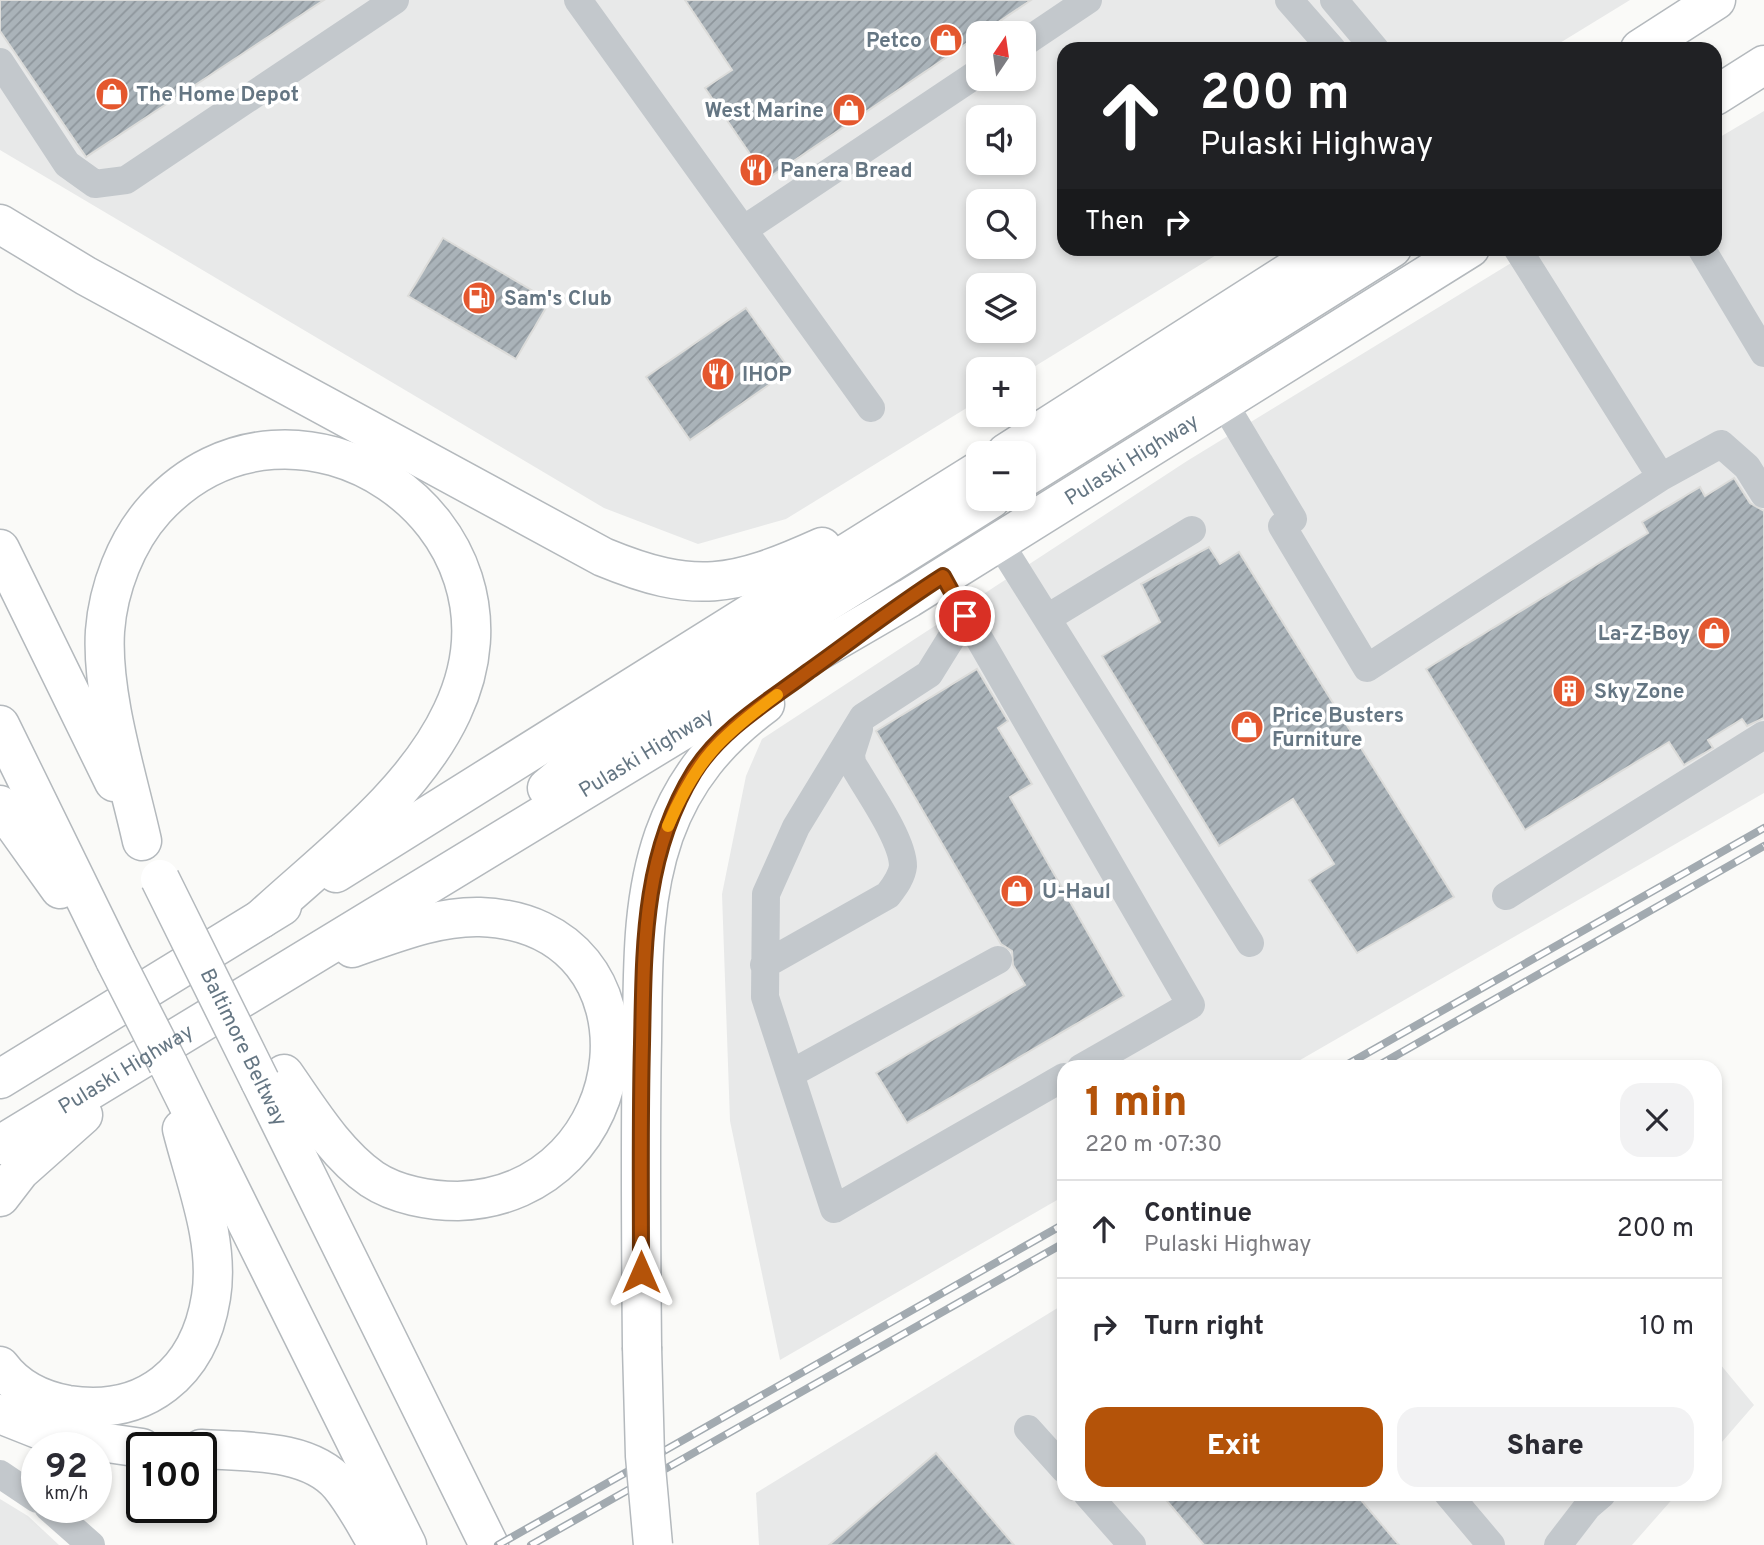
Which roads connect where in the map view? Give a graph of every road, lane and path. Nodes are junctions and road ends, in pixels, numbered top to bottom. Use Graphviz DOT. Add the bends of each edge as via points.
graph roads {
  1 [pos="395,0"];
  2 [pos="578,0"];
  3 [pos="1088,0"];
  4 [pos="1289,0"];
  5 [pos="1334,0"];
  6 [pos="1716,0"];
  7 [pos="1036,35"];
  8 [pos="1326,42"];
  9 [pos="1370,42"];
  10 [pos="1651,42"];
  11 [pos="0,62"];
  12 [pos="1764,65"];
  13 [pos="966,81"];
  14 [pos="1722,92"];
  15 [pos="0,224"];
  16 [pos="743,230"];
  17 [pos="1311,256"];
  18 [pos="1379,256"];
  19 [pos="1457,256"];
  20 [pos="1522,256"];
  21 [pos="1706,256"];
  22 [pos="1764,353"];
  23 [pos="1223,402"];
  24 [pos="871,408"];
  25 [pos="1025,441"];
  26 [pos="1036,470"];
  27 [pos="1661,477"];
  28 [pos="966,479"];
  29 [pos="946,492"];
  30 [pos="1764,494"];
  31 [pos="972,511"];
  32 [pos="1192,530"];
  33 [pos="999,542"];
  34 [pos="0,549"];
  35 [pos="943,576"];
  36 [pos="909,597"];
  37 [pos="965,616"];
  38 [pos="1049,617"];
  39 [pos="863,717"];
  40 [pos="0,725"];
  41 [pos="1764,735"];
  42 [pos="0,805"];
  43 [pos="142,841"];
  44 [pos="443,875"];
  45 [pos="1506,896"];
  46 [pos="261,919"];
  47 [pos="93,927"];
  48 [pos="1250,943"];
  49 [pos="998,960"];
  50 [pos="764,965"];
  51 [pos="285,971"];
  52 [pos="174,1049"];
  53 [pos="1095,1060"];
  54 [pos="790,1074"];
  55 [pos="272,1077"];
  56 [pos="0,1079"];
  57 [pos="1057,1081"];
  58 [pos="189,1125"];
  59 [pos="0,1145"];
  60 [pos="0,1197"];
  61 [pos="0,1366"];
  62 [pos="0,1414"];
  63 [pos="1028,1429"];
  64 [pos="126,1446"];
  65 [pos="217,1450"];
  66 [pos="1057,1461"];
  67 [pos="0,1474"];
  68 [pos="21,1488"];
  69 [pos="1093,1501"];
  70 [pos="1454,1501"];
  71 [pos="1594,1501"];
  72 [pos="371,1505"];
  73 [pos="66,1523"];
  74 [pos="91,1545"];
  75 [pos="378,1545"];
  76 [pos="407,1545"];
  77 [pos="489,1545"];
  78 [pos="653,1545"];
  79 [pos="1132,1545"];
  80 [pos="1491,1545"];
  81 [pos="1558,1545"];
  1 -- 11 [label="street" via="126,180 95,184 67,164"];
  2 -- 16 [label="street"];
  3 -- 7 [label="street"];
  4 -- 8 [label="street"];
  5 -- 9 [label="street"];
  6 -- 10 [label="highway"];
  12 -- 14 [label="highway"];
  13 -- 16 [label="street"];
  15 -- 29 [label="highway" via="86,276 603,557 667,580 706,584 775,569"];
  16 -- 24 [label="street"];
  17 -- 25 [label="highway"];
  18 -- 26 [label="highway"];
  19 -- 23 [label="highway, Pulaski Highway"];
  20 -- 27 [label="street"];
  21 -- 22 [label="street"];
  23 -- 27 [label="street" via="1293,519 1282,526 1367,668"];
  23 -- 33 [label="highway, Pulaski Highway"];
  27 -- 30 [label="street" via="1721,444 1747,467"];
  28 -- 29 [label="highway"];
  29 -- 46 [label="highway"];
  31 -- 44 [label="highway" via="573,766"];
  32 -- 38 [label="street"];
  33 -- 35 [label="highway, Pulaski Highway"];
  33 -- 38 [label="street"];
  34 -- 43 [label="highway, Baltimore Beltway"];
  35 -- 36 [label="highway, Pulaski Highway"];
  35 -- 37 [label="street"];
  36 -- 44 [label="highway, Pulaski Highway"];
  36 -- 78 [label="highway, bridge" via="729,730 695,770 664,834 652,874 645,915 640,1122 645,1456"];
  37 -- 39 [label="street" via="929,674"];
  37 -- 53 [label="street" via="1191,1005"];
  38 -- 48 [label="street"];
  39 -- 50 [label="street" via="796,827 766,894"];
  39 -- 50 [label="street" via="852,763 901,851 903,869 888,895"];
  40 -- 47 [label="highway"];
  41 -- 45 [label="street"];
  42 -- 47 [label="highway"];
  43 -- 46 [label="highway" via="105,667 105,629 120,571 145,520 173,490 204,468 243,455 282,449 320,453 387,478 442,533 468,589 472,644 465,677 434,747 409,778"];
  43 -- 55 [label="highway, Baltimore Beltway, bridge" via="208,971"];
  44 -- 51 [label="highway, Pulaski Highway"];
  46 -- 56 [label="highway"];
  47 -- 52 [label="highway, bridge"];
  49 -- 54 [label="street"];
  50 -- 54 [label="street" via="765,997"];
  51 -- 52 [label="highway, Pulaski Highway"];
  51 -- 55 [label="highway" via="448,919 482,917 516,924 548,935 592,977 611,1038 608,1077 595,1117 567,1156 532,1181 487,1200 447,1201 407,1195 373,1180"];
  52 -- 58 [label="highway"];
  52 -- 59 [label="highway, Pulaski Highway"];
  52 -- 60 [label="highway" via="41,1152"];
  54 -- 57 [label="street" via="834,1209"];
  55 -- 77 [label="highway, Baltimore Beltway"];
  58 -- 61 [label="highway" via="210,1252 212,1295 202,1334 185,1364 160,1388 110,1408 56,1403 32,1395"];
  58 -- 72 [label="highway"];
  62 -- 64 [label="highway" via="53,1435"];
  63 -- 66 [label="street"];
  65 -- 72 [label="highway" via="268,1454 320,1468"];
  67 -- 68 [label="street"];
  69 -- 79 [label="street"];
  70 -- 80 [label="street"];
  71 -- 81 [label="street"];
  72 -- 75 [label="highway"];
  72 -- 76 [label="highway"];
  73 -- 74 [label="street"];
}
